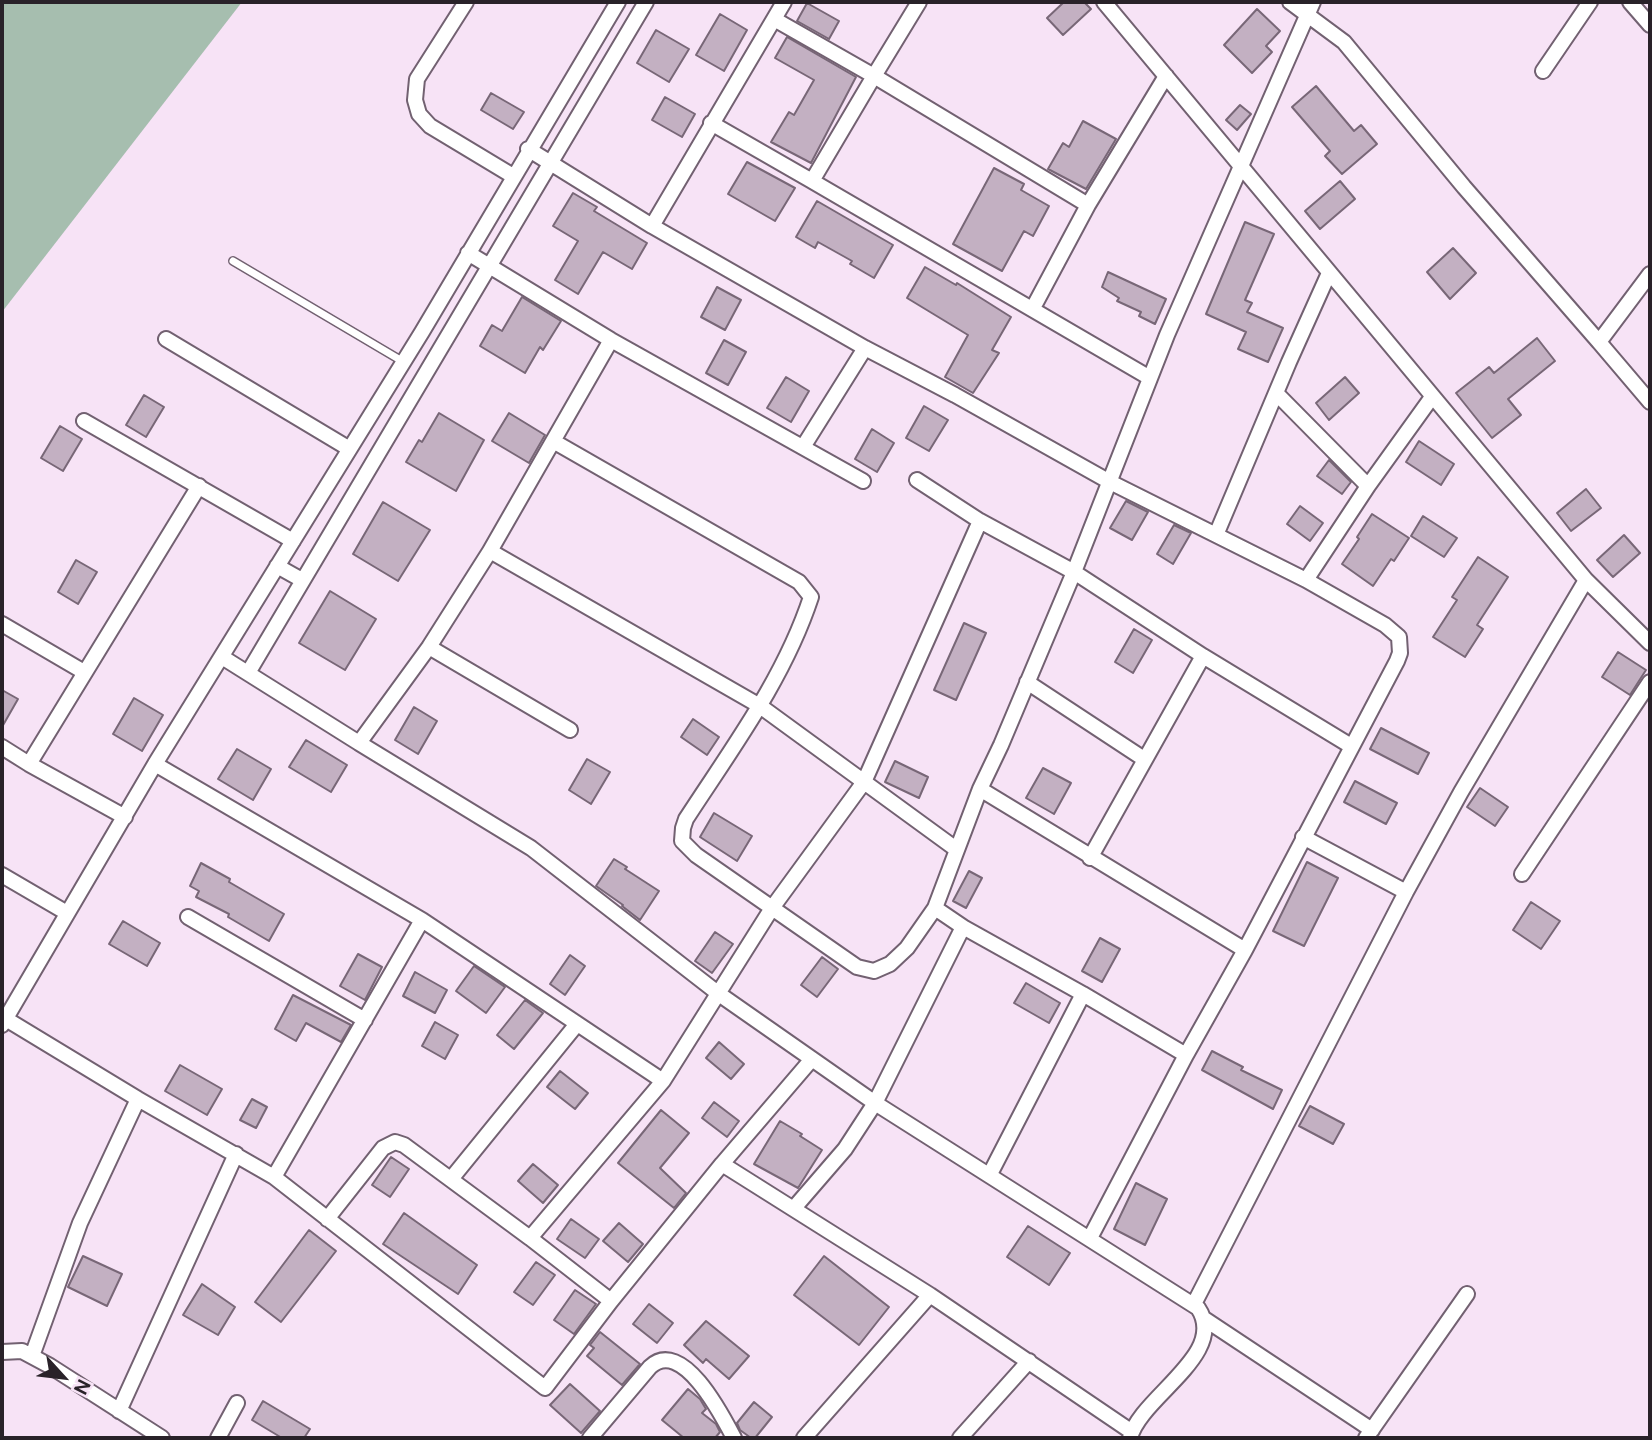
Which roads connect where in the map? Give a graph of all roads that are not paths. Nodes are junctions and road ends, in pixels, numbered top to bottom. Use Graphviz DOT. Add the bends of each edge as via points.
graph roads {
  1 [pos="466,2"];
  2 [pos="618,2"];
  3 [pos="646,2"];
  4 [pos="784,2"];
  5 [pos="919,2"];
  6 [pos="1104,2"];
  7 [pos="1290,2"];
  8 [pos="1590,2"];
  9 [pos="1630,2"];
  10 [pos="1311,8"];
  11 [pos="774,19"];
  12 [pos="1650,25"];
  13 [pos="1543,71"];
  14 [pos="874,76"];
  15 [pos="1166,76"];
  16 [pos="711,123"];
  17 [pos="528,149"];
  18 [pos="550,162"];
  19 [pos="1240,166"];
  20 [pos="513,176"];
  21 [pos="812,181"];
  22 [pos="1088,205"];
  23 [pos="652,226"];
  24 [pos="468,253"];
  25 [pos="233,261"];
  26 [pos="490,265"];
  27 [pos="1329,273"];
  28 [pos="1650,274"];
  29 [pos="1033,308"];
  30 [pos="166,339"];
  31 [pos="611,340"];
  32 [pos="1599,342"];
  33 [pos="865,348"];
  34 [pos="402,361"];
  35 [pos="1150,378"];
  36 [pos="1277,394"];
  37 [pos="1432,397"];
  38 [pos="1650,402"];
  39 [pos="84,421"];
  40 [pos="553,441"];
  41 [pos="803,447"];
  42 [pos="348,448"];
  43 [pos="917,480"];
  44 [pos="863,481"];
  45 [pos="1110,482"];
  46 [pos="199,486"];
  47 [pos="1368,486"];
  48 [pos="980,521"];
  49 [pos="1216,535"];
  50 [pos="293,541"];
  51 [pos="490,551"];
  52 [pos="277,566"];
  53 [pos="1073,572"];
  54 [pos="302,580"];
  55 [pos="1306,580"];
  56 [pos="1586,580"];
  57 [pos="2,624"];
  58 [pos="1650,643"];
  59 [pos="429,647"];
  60 [pos="1203,656"];
  61 [pos="222,657"];
  62 [pos="84,672"];
  63 [pos="248,673"];
  64 [pos="1027,682"];
  65 [pos="1650,682"];
  66 [pos="760,706"];
  67 [pos="570,730"];
  68 [pos="359,743"];
  69 [pos="1351,746"];
  70 [pos="2,747"];
  71 [pos="1144,760"];
  72 [pos="29,764"];
  73 [pos="155,764"];
  74 [pos="864,782"];
  75 [pos="980,789"];
  76 [pos="125,817"];
  77 [pos="1303,837"];
  78 [pos="956,849"];
  79 [pos="1090,858"];
  80 [pos="2,874"];
  81 [pos="1522,874"];
  82 [pos="1406,891"];
  83 [pos="772,908"];
  84 [pos="935,908"];
  85 [pos="67,914"];
  86 [pos="188,917"];
  87 [pos="422,920"];
  88 [pos="963,927"];
  89 [pos="1245,950"];
  90 [pos="719,994"];
  91 [pos="1083,994"];
  92 [pos="365,1020"];
  93 [pos="4,1022"];
  94 [pos="577,1024"];
  95 [pos="1186,1055"];
  96 [pos="811,1059"];
  97 [pos="663,1081"];
  98 [pos="138,1100"];
  99 [pos="876,1103"];
  100 [pos="236,1154"];
  101 [pos="723,1164"];
  102 [pos="990,1174"];
  103 [pos="274,1177"];
  104 [pos="451,1179"];
  105 [pos="794,1208"];
  106 [pos="327,1219"];
  107 [pos="530,1238"];
  108 [pos="1090,1238"];
  109 [pos="1467,1294"];
  110 [pos="930,1295"];
  111 [pos="611,1301"];
  112 [pos="1194,1304"];
  113 [pos="1203,1318"];
  114 [pos="2,1352"];
  115 [pos="32,1356"];
  116 [pos="1029,1361"];
  117 [pos="237,1403"];
  118 [pos="119,1411"];
  119 [pos="1369,1434"];
  120 [pos="1131,1435"];
  121 [pos="162,1438"];
  122 [pos="218,1438"];
  123 [pos="590,1438"];
  124 [pos="734,1438"];
  125 [pos="804,1438"];
  126 [pos="960,1438"];
  1 -- 20 [label="street" via="417,79 415,100 419,114 430,126"];
  2 -- 17 [label="street"];
  3 -- 18 [label="street"];
  4 -- 11 [label="street"];
  5 -- 14 [label="street"];
  6 -- 15 [label="street"];
  7 -- 10 [label="street"];
  8 -- 13 [label="street"];
  9 -- 12 [label="street"];
  10 -- 19 [label="street"];
  10 -- 32 [label="street" via="1345,42 1446,167"];
  11 -- 14 [label="street"];
  11 -- 16 [label="street"];
  14 -- 21 [label="street"];
  14 -- 22 [label="street"];
  15 -- 19 [label="street"];
  15 -- 22 [label="street"];
  16 -- 21 [label="street"];
  16 -- 23 [label="street"];
  17 -- 18 [label="street"];
  17 -- 20 [label="street"];
  18 -- 23 [label="street"];
  18 -- 26 [label="street"];
  19 -- 27 [label="street"];
  19 -- 35 [label="street"];
  20 -- 24 [label="street"];
  21 -- 29 [label="street"];
  22 -- 29 [label="street"];
  23 -- 33 [label="street"];
  24 -- 26 [label="street"];
  24 -- 34 [label="street"];
  25 -- 34 [label="lane"];
  26 -- 31 [label="street"];
  26 -- 54 [label="street"];
  27 -- 36 [label="street"];
  27 -- 37 [label="street"];
  28 -- 32 [label="street"];
  29 -- 35 [label="street"];
  30 -- 42 [label="street"];
  31 -- 40 [label="street"];
  31 -- 41 [label="street"];
  32 -- 38 [label="street"];
  33 -- 41 [label="street"];
  33 -- 45 [label="street"];
  34 -- 42 [label="street"];
  35 -- 45 [label="street"];
  36 -- 47 [label="street"];
  36 -- 49 [label="street"];
  37 -- 47 [label="street"];
  37 -- 56 [label="street"];
  39 -- 46 [label="street"];
  40 -- 51 [label="street"];
  40 -- 66 [label="street" via="799,582 811,597"];
  41 -- 44 [label="street"];
  42 -- 50 [label="street"];
  43 -- 48 [label="street"];
  45 -- 49 [label="street"];
  45 -- 53 [label="street"];
  46 -- 50 [label="street"];
  46 -- 62 [label="street"];
  47 -- 55 [label="street"];
  48 -- 53 [label="street"];
  48 -- 74 [label="street"];
  49 -- 55 [label="street"];
  50 -- 52 [label="street"];
  51 -- 59 [label="street"];
  51 -- 66 [label="street"];
  52 -- 54 [label="street"];
  52 -- 61 [label="street"];
  53 -- 60 [label="street"];
  53 -- 64 [label="street"];
  54 -- 63 [label="street"];
  55 -- 69 [label="street" via="1399,637 1397,661"];
  56 -- 58 [label="street"];
  56 -- 82 [label="street"];
  57 -- 62 [label="street"];
  59 -- 67 [label="street"];
  59 -- 68 [label="street"];
  60 -- 69 [label="street"];
  60 -- 71 [label="street"];
  61 -- 63 [label="street"];
  61 -- 73 [label="street"];
  62 -- 72 [label="street"];
  63 -- 68 [label="street"];
  64 -- 71 [label="street"];
  64 -- 75 [label="street"];
  65 -- 81 [label="street"];
  66 -- 74 [label="street"];
  66 -- 83 [label="street" via="687,819 682,841"];
  68 -- 90 [label="street" via="531,848"];
  69 -- 77 [label="street"];
  70 -- 72 [label="street"];
  71 -- 79 [label="street"];
  72 -- 76 [label="street"];
  73 -- 76 [label="street"];
  73 -- 87 [label="street"];
  74 -- 78 [label="street"];
  74 -- 83 [label="street"];
  75 -- 78 [label="street"];
  75 -- 79 [label="street"];
  76 -- 85 [label="street"];
  77 -- 82 [label="street"];
  77 -- 89 [label="street"];
  78 -- 84 [label="street"];
  79 -- 89 [label="street"];
  80 -- 85 [label="street"];
  82 -- 112 [label="street"];
  83 -- 84 [label="street" via="858,967 874,971 900,956"];
  83 -- 90 [label="street"];
  84 -- 88 [label="street"];
  85 -- 93 [label="street"];
  86 -- 92 [label="street"];
  87 -- 92 [label="street"];
  87 -- 94 [label="street"];
  88 -- 91 [label="street"];
  88 -- 99 [label="street"];
  89 -- 95 [label="street"];
  90 -- 96 [label="street"];
  90 -- 97 [label="street"];
  91 -- 95 [label="street"];
  91 -- 102 [label="street"];
  92 -- 103 [label="street"];
  93 -- 98 [label="street"];
  94 -- 97 [label="street"];
  94 -- 104 [label="street"];
  95 -- 108 [label="street"];
  96 -- 99 [label="street"];
  96 -- 101 [label="street"];
  97 -- 107 [label="street"];
  98 -- 100 [label="street"];
  98 -- 115 [label="street" via="80,1223"];
  99 -- 102 [label="street"];
  99 -- 105 [label="street" via="845,1149"];
  100 -- 103 [label="street"];
  100 -- 118 [label="street"];
  101 -- 105 [label="street"];
  101 -- 111 [label="street"];
  102 -- 108 [label="street"];
  103 -- 106 [label="street"];
  104 -- 106 [label="street" via="404,1145 391,1143"];
  104 -- 107 [label="street"];
  105 -- 110 [label="street"];
  106 -- 111 [label="street" via="545,1388"];
  107 -- 111 [label="street"];
  108 -- 112 [label="street"];
  109 -- 119 [label="street"];
  110 -- 116 [label="street"];
  110 -- 125 [label="street"];
  112 -- 113 [label="street"];
  113 -- 119 [label="street"];
  113 -- 120 [label="street" via="1204,1333 1196,1354"];
  114 -- 115 [label="street" via="22,1351"];
  115 -- 118 [label="street"];
  116 -- 120 [label="street"];
  116 -- 126 [label="street"];
  117 -- 122 [label="street"];
  118 -- 121 [label="street"];
  123 -- 124 [label="street" via="650,1367 664,1359 680,1365 708,1392"];
}
